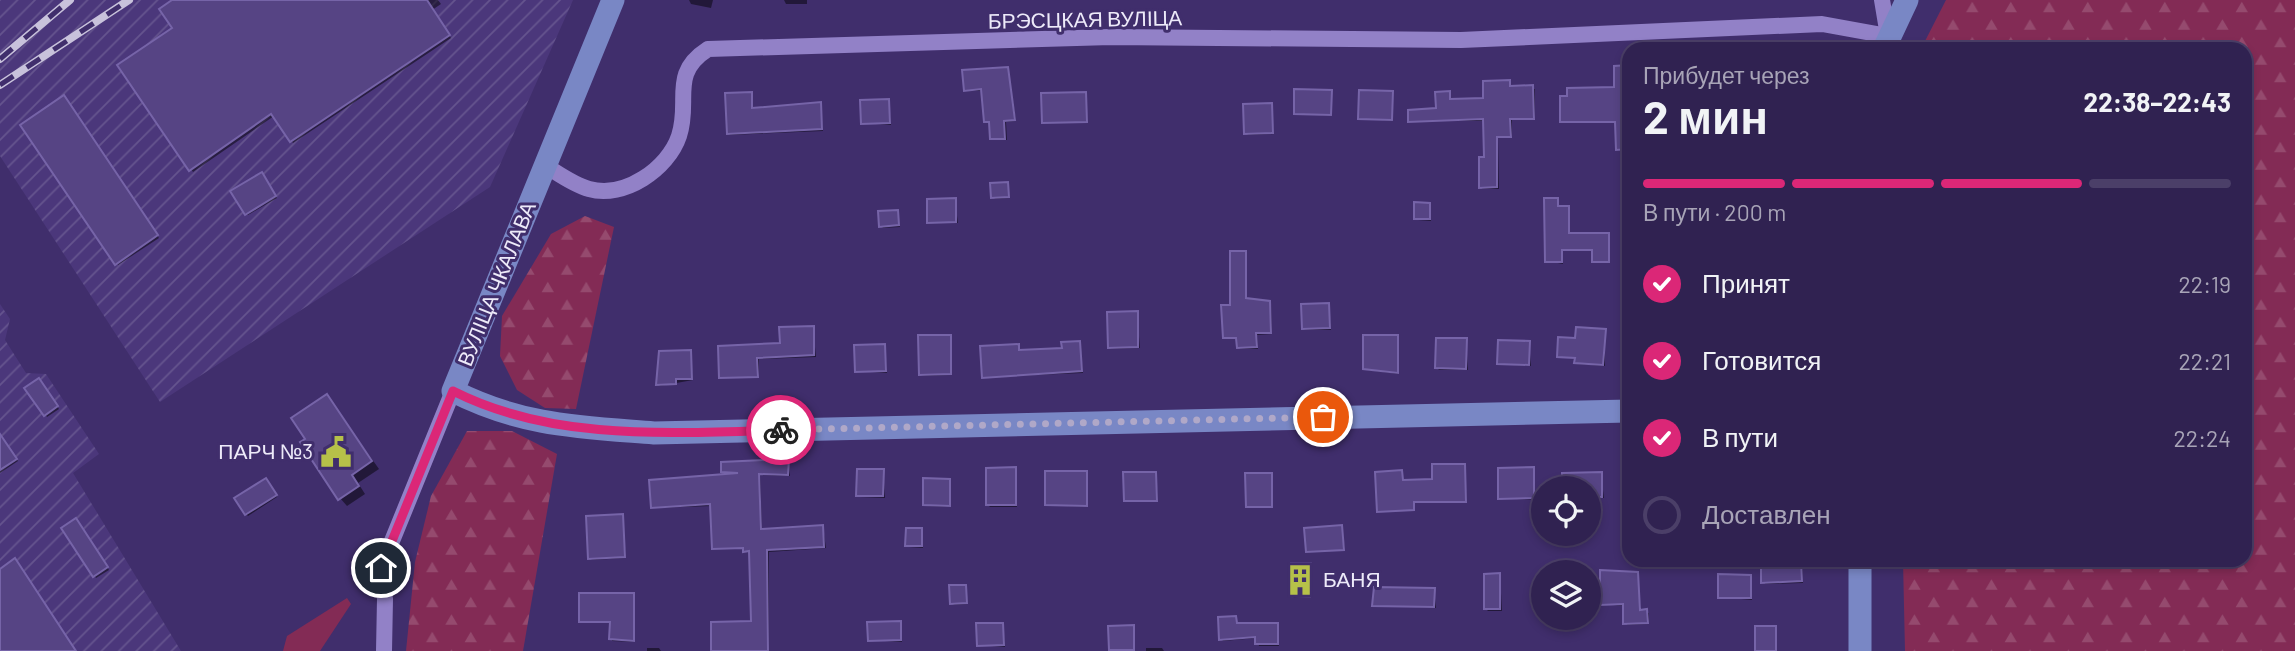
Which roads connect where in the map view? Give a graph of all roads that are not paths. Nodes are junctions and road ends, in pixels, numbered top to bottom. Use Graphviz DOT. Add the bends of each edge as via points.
graph roads {
  1 [pos="614,0"];
  2 [pos="1882,0"];
  3 [pos="1907,0"];
  4 [pos="1883,42"];
  5 [pos="1886,42"];
  6 [pos="1886,42"];
  7 [pos="546,166"];
  8 [pos="453,391"];
  9 [pos="1622,411"];
  10 [pos="1860,567"];
  11 [pos="384,651"];
  12 [pos="1860,651"];
  1 -- 7 [label="street, ВУЛІЦА ЧКАЛАВА"];
  2 -- 5 [label="street"];
  3 -- 6 [label="street"];
  4 -- 7 [label="street, БРЭСЦКАЯ ВУЛІЦА" via="1822,24 1461,40 1111,37 726,47 708,49 693,59 684,76 680,135 652,173 607,191 588,189"];
  7 -- 8 [label="street, ВУЛІЦА ЧКАЛАВА"];
  8 -- 9 [label="street" via="500,412 547,425 654,433"];
  8 -- 11 [label="street, ВУЛІЦА ЧКАЛАВА" via="381,568"];
  10 -- 12 [label="street"];
}
